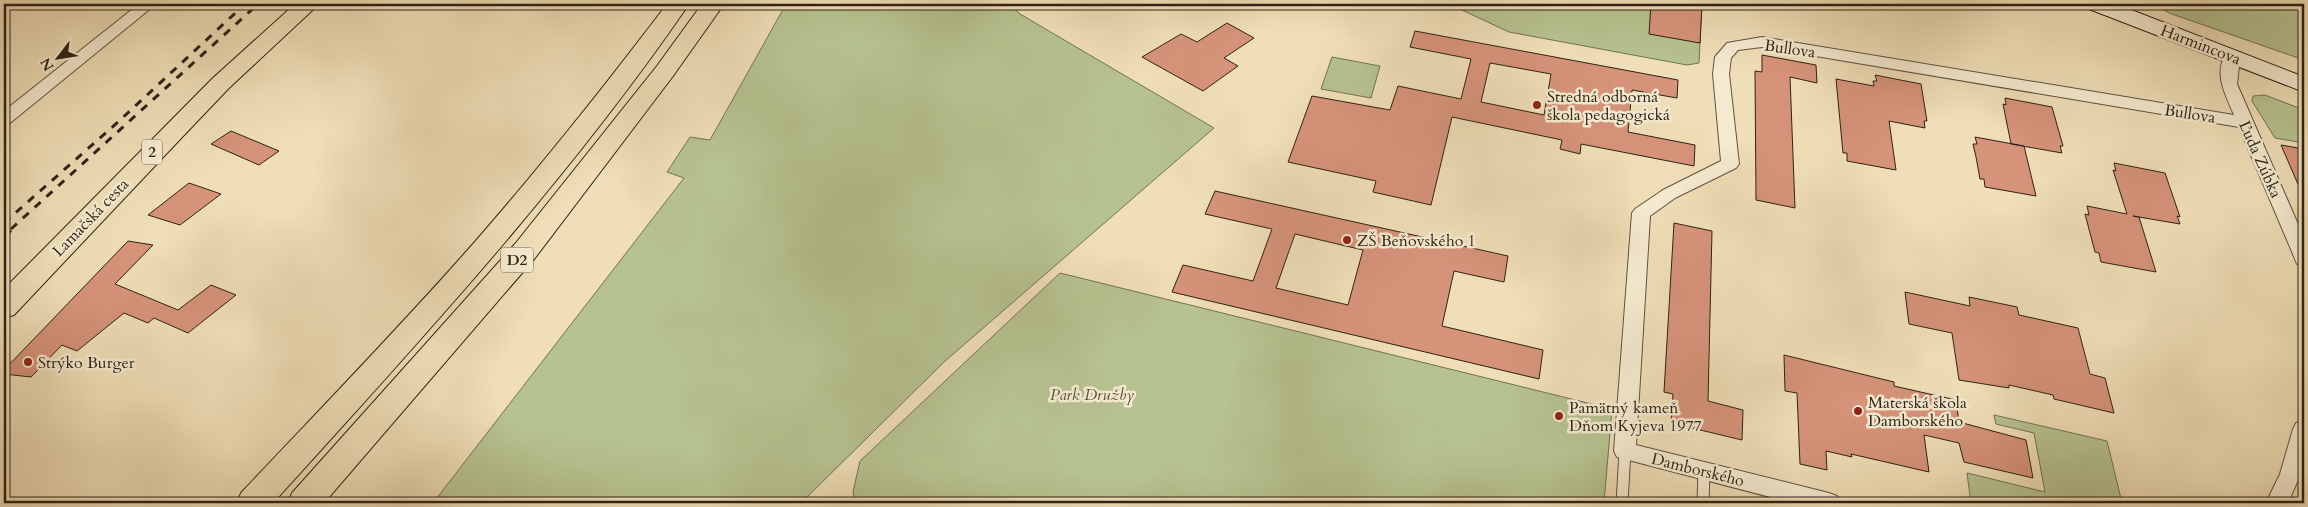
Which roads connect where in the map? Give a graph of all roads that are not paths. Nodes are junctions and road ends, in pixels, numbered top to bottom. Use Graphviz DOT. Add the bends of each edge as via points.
graph roads {
  1 [pos="148,4"];
  2 [pos="308,4"];
  3 [pos="678,4"];
  4 [pos="713,4"];
  5 [pos="2097,4"];
  6 [pos="2232,57"];
  7 [pos="2304,85"];
  8 [pos="4,119"];
  9 [pos="2244,122"];
  10 [pos="2304,259"];
  11 [pos="4,307"];
  12 [pos="2304,429"];
  13 [pos="1625,451"];
  14 [pos="1704,471"];
  15 [pos="253,503"];
  16 [pos="304,503"];
  17 [pos="1622,503"];
  18 [pos="1703,503"];
  19 [pos="1828,503"];
  20 [pos="2277,503"];
  1 -- 8 [label="street"];
  2 -- 11 [label="main road, Lamačská cesta / 2" via="183,120"];
  3 -- 15 [label="main road, D2" via="572,144 489,243"];
  4 -- 16 [label="main road, D2" via="666,71 525,251"];
  5 -- 6 [label="street, Harmincova"];
  6 -- 7 [label="street, Harmincova"];
  6 -- 9 [label="street, Ľuda Zúbka" via="2229,84"];
  9 -- 10 [label="street, Ľuda Zúbka"];
  9 -- 13 [label="street, Bullova" via="1762,42 1733,46 1723,57 1721,74 1730,164 1669,194 1641,213"];
  12 -- 20 [label="street" via="2291,474"];
  13 -- 14 [label="street, Damborského"];
  13 -- 17 [label="lane"];
  14 -- 18 [label="lane"];
  14 -- 19 [label="street, Damborského"];
}
